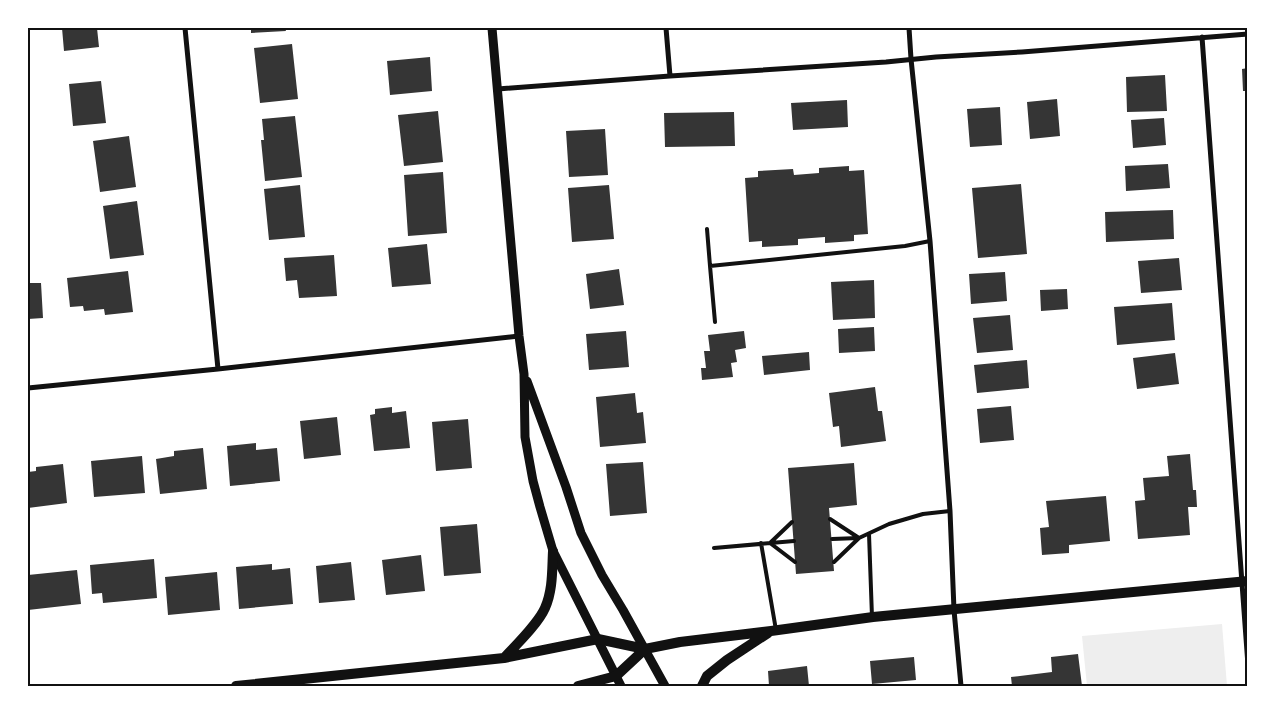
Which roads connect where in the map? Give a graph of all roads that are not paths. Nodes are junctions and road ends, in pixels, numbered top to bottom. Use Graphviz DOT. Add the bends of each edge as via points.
graph roads {
  1 [pos="185,28"];
  2 [pos="492,28"];
  3 [pos="666,28"];
  4 [pos="909,28"];
  5 [pos="1248,34"];
  6 [pos="1202,37"];
  7 [pos="911,59"];
  8 [pos="670,76"];
  9 [pos="498,89"];
  10 [pos="707,229"];
  11 [pos="930,242"];
  12 [pos="710,266"];
  13 [pos="715,322"];
  14 [pos="519,336"];
  15 [pos="218,369"];
  16 [pos="524,374"];
  17 [pos="28,388"];
  18 [pos="950,511"];
  19 [pos="830,519"];
  20 [pos="792,522"];
  21 [pos="869,534"];
  22 [pos="859,538"];
  23 [pos="832,539"];
  24 [pos="794,541"];
  25 [pos="770,543"];
  26 [pos="761,544"];
  27 [pos="714,548"];
  28 [pos="553,551"];
  29 [pos="796,562"];
  30 [pos="834,562"];
  31 [pos="1244,582"];
  32 [pos="954,610"];
  33 [pos="872,617"];
  34 [pos="774,631"];
  35 [pos="598,638"];
  36 [pos="645,650"];
  37 [pos="504,658"];
  38 [pos="1248,666"];
  39 [pos="616,676"];
  40 [pos="236,686"];
  41 [pos="578,686"];
  42 [pos="621,686"];
  43 [pos="666,686"];
  44 [pos="702,686"];
  45 [pos="961,686"];
  1 -- 15 [label="street"];
  2 -- 9 [label="street"];
  3 -- 8 [label="street"];
  4 -- 7 [label="street"];
  5 -- 6 [label="street"];
  6 -- 7 [label="street"];
  6 -- 31 [label="street"];
  7 -- 8 [label="street"];
  7 -- 11 [label="street"];
  8 -- 9 [label="street"];
  9 -- 14 [label="street"];
  10 -- 12 [label="lane"];
  11 -- 12 [label="lane"];
  11 -- 18 [label="street"];
  12 -- 13 [label="lane"];
  14 -- 15 [label="street"];
  14 -- 16 [label="street"];
  15 -- 17 [label="street"];
  16 -- 28 [label="street" via="525,437 533,481"];
  16 -- 36 [label="street" via="581,533"];
  18 -- 21 [label="lane" via="923,514"];
  18 -- 32 [label="street"];
  19 -- 22 [label="lane"];
  20 -- 25 [label="lane"];
  21 -- 22 [label="lane"];
  21 -- 33 [label="lane"];
  22 -- 23 [label="lane"];
  22 -- 30 [label="lane"];
  24 -- 25 [label="lane"];
  25 -- 26 [label="lane"];
  25 -- 29 [label="lane"];
  26 -- 27 [label="lane"];
  26 -- 34 [label="lane"];
  28 -- 35 [label="street"];
  28 -- 37 [label="main road" via="551,587 545,609"];
  31 -- 32 [label="main road"];
  31 -- 38 [label="street"];
  32 -- 33 [label="main road"];
  32 -- 45 [label="street"];
  33 -- 34 [label="main road"];
  34 -- 36 [label="main road" via="680,642"];
  34 -- 44 [label="main road" via="727,660 707,676"];
  35 -- 36 [label="main road"];
  35 -- 37 [label="main road"];
  35 -- 39 [label="street"];
  36 -- 39 [label="main road"];
  36 -- 43 [label="street"];
  37 -- 40 [label="main road"];
  39 -- 41 [label="main road"];
  39 -- 42 [label="street"];
}
